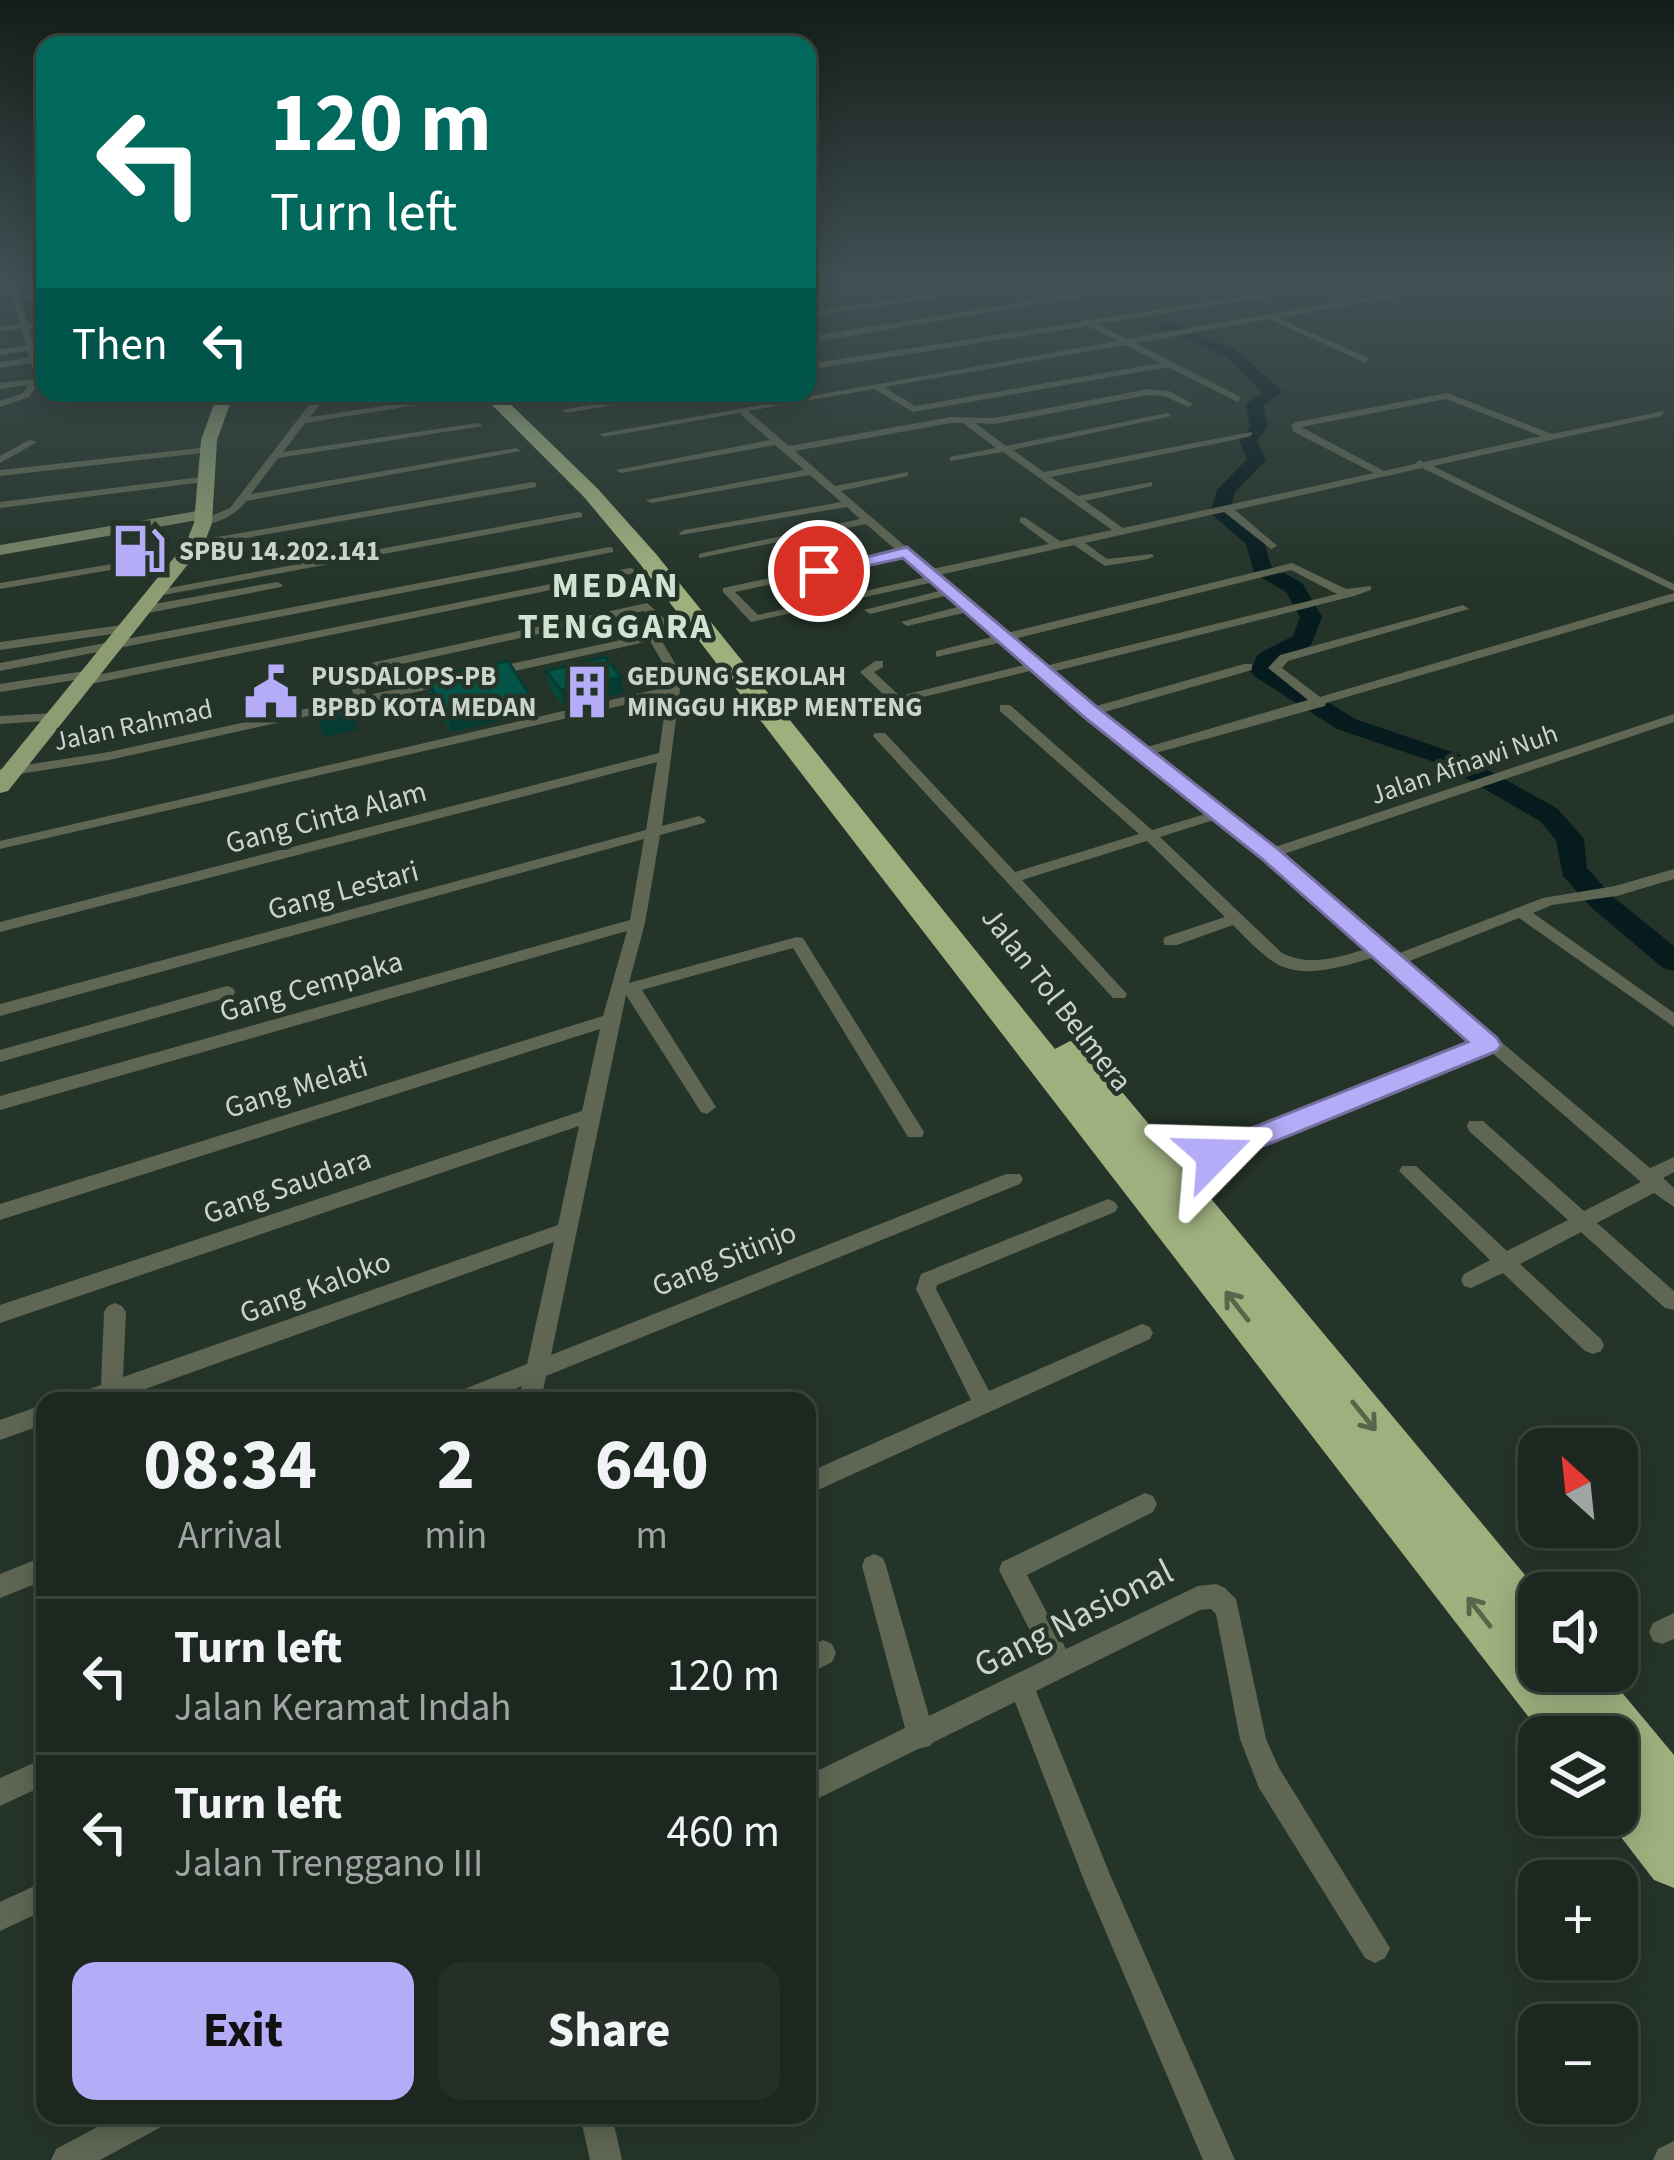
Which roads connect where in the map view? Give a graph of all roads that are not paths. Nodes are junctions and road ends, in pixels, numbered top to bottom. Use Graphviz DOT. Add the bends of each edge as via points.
graph roads {
  1 [pos="32,382"];
  2 [pos="907,382"];
  3 [pos="1070,382"];
  4 [pos="1204,382"];
  5 [pos="36,383"];
  6 [pos="0,386"];
  7 [pos="877,387"];
  8 [pos="816,398"];
  9 [pos="1238,399"];
  10 [pos="816,400"];
  11 [pos="223,402"];
  12 [pos="316,402"];
  13 [pos="517,402"];
  14 [pos="620,402"];
  15 [pos="744,402"];
  16 [pos="790,402"];
  17 [pos="0,404"];
  18 [pos="1189,404"];
  19 [pos="474,406"];
  20 [pos="566,410"];
  21 [pos="741,410"];
  22 [pos="829,410"];
  23 [pos="1661,413"];
  24 [pos="1167,416"];
  25 [pos="301,421"];
  26 [pos="968,423"];
  27 [pos="1248,434"];
  28 [pos="1549,436"];
  29 [pos="32,442"];
  30 [pos="780,446"];
  31 [pos="1003,448"];
  32 [pos="626,449"];
  33 [pos="208,450"];
  34 [pos="516,451"];
  35 [pos="274,456"];
  36 [pos="954,459"];
  37 [pos="0,460"];
  38 [pos="1419,463"];
  39 [pos="621,470"];
  40 [pos="810,472"];
  41 [pos="1380,472"];
  42 [pos="0,473"];
  43 [pos="904,474"];
  44 [pos="1040,476"];
  45 [pos="208,478"];
  46 [pos="1148,484"];
  47 [pos="532,485"];
  48 [pos="832,490"];
  49 [pos="242,499"];
  50 [pos="651,500"];
  51 [pos="1075,500"];
  52 [pos="847,504"];
  53 [pos="0,505"];
  54 [pos="1224,507"];
  55 [pos="578,515"];
  56 [pos="1099,516"];
  57 [pos="1084,519"];
  58 [pos="869,520"];
  59 [pos="1024,520"];
  60 [pos="200,528"];
  61 [pos="1118,529"];
  62 [pos="684,533"];
  63 [pos="1075,540"];
  64 [pos="1056,544"];
  65 [pos="1271,546"];
  66 [pos="0,550"];
  67 [pos="609,550"];
  68 [pos="907,552"];
  69 [pos="703,556"];
  70 [pos="1148,556"];
  71 [pos="118,566"];
  72 [pos="630,571"];
  73 [pos="934,575"];
  74 [pos="277,585"];
  75 [pos="0,586"];
  76 [pos="1367,588"];
  77 [pos="953,591"];
  78 [pos="158,592"];
  79 [pos="1674,592"];
  80 [pos="1350,594"];
  81 [pos="972,607"];
  82 [pos="1463,609"];
  83 [pos="870,610"];
  84 [pos="136,619"];
  85 [pos="907,622"];
  86 [pos="653,637"];
  87 [pos="1008,637"];
  88 [pos="0,646"];
  89 [pos="112,647"];
  90 [pos="940,654"];
  91 [pos="880,664"];
  92 [pos="0,667"];
  93 [pos="1042,667"];
  94 [pos="1248,667"];
  95 [pos="478,675"];
  96 [pos="88,677"];
  97 [pos="457,680"];
  98 [pos="0,688"];
  99 [pos="674,689"];
  100 [pos="362,700"];
  101 [pos="898,701"];
  102 [pos="1318,704"];
  103 [pos="1005,708"];
  104 [pos="1091,712"];
  105 [pos="837,716"];
  106 [pos="56,717"];
  107 [pos="1674,718"];
  108 [pos="0,720"];
  109 [pos="880,736"];
  110 [pos="1141,753"];
  111 [pos="665,756"];
  112 [pos="4,777"];
  113 [pos="1220,814"];
  114 [pos="699,820"];
  115 [pos="651,833"];
  116 [pos="1148,834"];
  117 [pos="0,845"];
  118 [pos="1270,854"];
  119 [pos="1674,874"];
  120 [pos="1013,878"];
  121 [pos="1522,913"];
  122 [pos="1236,918"];
  123 [pos="637,923"];
  124 [pos="0,927"];
  125 [pos="1171,941"];
  126 [pos="1385,956"];
  127 [pos="626,989"];
  128 [pos="227,992"];
  129 [pos="1119,994"];
  130 [pos="0,1010"];
  131 [pos="611,1020"];
  132 [pos="1674,1021"];
  133 [pos="1488,1045"];
  134 [pos="0,1056"];
  135 [pos="0,1103"];
  136 [pos="707,1107"];
  137 [pos="592,1115"];
  138 [pos="1476,1126"];
  139 [pos="915,1132"];
  140 [pos="1214,1155"];
  141 [pos="1674,1164"];
  142 [pos="1409,1171"];
  143 [pos="1013,1179"];
  144 [pos="1652,1180"];
  145 [pos="1674,1198"];
  146 [pos="1108,1207"];
  147 [pos="0,1212"];
  148 [pos="1582,1223"];
  149 [pos="568,1229"];
  150 [pos="1507,1260"];
  151 [pos="1471,1280"];
  152 [pos="1672,1303"];
  153 [pos="115,1312"];
  154 [pos="0,1314"];
  155 [pos="1142,1334"];
  156 [pos="1593,1345"];
  157 [pos="536,1371"];
  158 [pos="112,1391"];
  159 [pos="109,1392"];
  160 [pos="483,1392"];
  161 [pos="532,1392"];
  162 [pos="986,1406"];
  163 [pos="36,1417"];
  164 [pos="0,1430"];
  165 [pos="816,1480"];
  166 [pos="1145,1504"];
  167 [pos="874,1566"];
  168 [pos="36,1572"];
  169 [pos="0,1586"];
  170 [pos="1518,1605"];
  171 [pos="1061,1665"];
  172 [pos="1022,1687"];
  173 [pos="1588,1692"];
  174 [pos="1560,1716"];
  175 [pos="921,1737"];
  176 [pos="36,1775"];
  177 [pos="816,1786"];
  178 [pos="0,1792"];
  179 [pos="1674,1798"];
  180 [pos="1638,1815"];
  181 [pos="1674,1860"];
  182 [pos="36,1899"];
  183 [pos="0,1917"];
  184 [pos="1376,1948"];
  185 [pos="135,2124"];
  186 [pos="598,2124"];
  187 [pos="67,2160"];
  188 [pos="606,2160"];
  189 [pos="1220,2160"];
  1 -- 6 [label="street"];
  2 -- 7 [label="street"];
  3 -- 7 [label="street" via="913,410"];
  4 -- 9 [label="street"];
  5 -- 17 [label="street"];
  7 -- 8 [label="street"];
  10 -- 22 [label="street"];
  11 -- 33 [label="main road"];
  12 -- 25 [label="street"];
  13 -- 170 [label="highway, Jalan Tol Belmera, one-way" via="666,556"];
  14 -- 20 [label="street"];
  15 -- 21 [label="street"];
  16 -- 21 [label="street"];
  18 -- 26 [label="street" via="1166,393 1139,394"];
  19 -- 25 [label="street"];
  19 -- 35 [label="street"];
  174 -- 19 [label="highway, Jalan Tol Belmera, one-way" via="648,559 591,493"];
  21 -- 30 [label="street"];
  21 -- 32 [label="street" via="607,434"];
  23 -- 28 [label="street"];
  24 -- 31 [label="street"];
  25 -- 35 [label="street"];
  26 -- 30 [label="street"];
  26 -- 31 [label="street"];
  27 -- 44 [label="street"];
  28 -- 38 [label="street"];
  28 -- 41 [label="street" via="1447,396 1296,425"];
  29 -- 37 [label="street"];
  30 -- 39 [label="street"];
  30 -- 40 [label="street"];
  31 -- 36 [label="street"];
  31 -- 44 [label="street"];
  33 -- 42 [label="street"];
  33 -- 45 [label="main road"];
  34 -- 49 [label="street"];
  35 -- 49 [label="street"];
  38 -- 41 [label="street"];
  38 -- 79 [label="street"];
  40 -- 48 [label="street"];
  40 -- 50 [label="street"];
  41 -- 54 [label="street"];
  43 -- 48 [label="street"];
  44 -- 51 [label="street"];
  45 -- 53 [label="street"];
  45 -- 60 [label="main road"];
  46 -- 51 [label="street"];
  47 -- 60 [label="street"];
  48 -- 52 [label="street"];
  49 -- 60 [label="street"];
  51 -- 56 [label="street"];
  52 -- 58 [label="street"];
  52 -- 62 [label="street"];
  54 -- 61 [label="street"];
  54 -- 65 [label="street"];
  55 -- 78 [label="street"];
  56 -- 57 [label="street"];
  56 -- 61 [label="street"];
  58 -- 68 [label="street"];
  58 -- 69 [label="street"];
  59 -- 64 [label="street"];
  60 -- 66 [label="street"];
  60 -- 78 [label="main road"];
  61 -- 63 [label="street"];
  63 -- 64 [label="street"];
  63 -- 70 [label="street" via="1106,563"];
  64 -- 73 [label="street"];
  67 -- 89 [label="street"];
  68 -- 73 [label="street"];
  68 -- 73 [label="street" via="729,590 755,619"];
  71 -- 75 [label="street"];
  72 -- 96 [label="street"];
  73 -- 77 [label="street"];
  74 -- 84 [label="street"];
  76 -- 80 [label="street"];
  77 -- 81 [label="street"];
  77 -- 83 [label="street"];
  78 -- 84 [label="main road"];
  79 -- 102 [label="street"];
  80 -- 87 [label="street" via="1301,566"];
  80 -- 93 [label="street"];
  81 -- 85 [label="street"];
  81 -- 87 [label="street"];
  82 -- 102 [label="street" via="1284,658 1274,668"];
  84 -- 88 [label="street" via="32,633"];
  84 -- 89 [label="main road"];
  86 -- 95 [label="street"];
  86 -- 99 [label="street"];
  86 -- 100 [label="street" via="670,629 647,607 359,670 352,675"];
  87 -- 90 [label="street"];
  87 -- 93 [label="street"];
  89 -- 92 [label="street"];
  89 -- 96 [label="main road"];
  91 -- 101 [label="street" via="866,672"];
  93 -- 101 [label="street"];
  93 -- 104 [label="street"];
  94 -- 104 [label="street"];
  96 -- 98 [label="street"];
  96 -- 106 [label="main road"];
  97 -- 100 [label="street, Jalan Rahmad"];
  99 -- 111 [label="street"];
  99 -- 117 [label="street"];
  100 -- 112 [label="street, Jalan Rahmad"];
  101 -- 105 [label="street"];
  102 -- 110 [label="street"];
  103 -- 116 [label="street"];
  104 -- 110 [label="street"];
  106 -- 108 [label="street"];
  106 -- 112 [label="main road"];
  107 -- 118 [label="street, Jalan Afnawi Nuh"];
  109 -- 120 [label="street"];
  110 -- 113 [label="street"];
  111 -- 115 [label="street"];
  111 -- 124 [label="street, Gang Cinta Alam"];
  113 -- 116 [label="street"];
  113 -- 118 [label="street"];
  114 -- 115 [label="street, Gang Lestari"];
  115 -- 123 [label="street"];
  115 -- 130 [label="street, Gang Lestari"];
  116 -- 120 [label="street"];
  116 -- 122 [label="street"];
  118 -- 126 [label="street"];
  119 -- 121 [label="street"];
  120 -- 129 [label="street"];
  121 -- 126 [label="street"];
  121 -- 132 [label="street"];
  122 -- 125 [label="street"];
  122 -- 126 [label="street" via="1297,967"];
  123 -- 127 [label="street"];
  123 -- 135 [label="street, Gang Cempaka"];
  126 -- 133 [label="street"];
  127 -- 131 [label="street"];
  127 -- 136 [label="street"];
  127 -- 139 [label="street" via="796,942"];
  128 -- 134 [label="street"];
  131 -- 137 [label="street"];
  131 -- 147 [label="street, Gang Melati"];
  133 -- 140 [label="street"];
  133 -- 144 [label="street"];
  137 -- 149 [label="street"];
  137 -- 154 [label="street, Gang Saudara"];
  138 -- 148 [label="street"];
  141 -- 144 [label="street"];
  142 -- 150 [label="street"];
  143 -- 157 [label="street, Gang Sitinjo"];
  144 -- 145 [label="street"];
  144 -- 148 [label="street"];
  146 -- 162 [label="street" via="928,1280"];
  148 -- 150 [label="street"];
  148 -- 152 [label="street"];
  149 -- 157 [label="street"];
  149 -- 158 [label="street, Gang Kaloko"];
  150 -- 151 [label="street"];
  150 -- 156 [label="street"];
  153 -- 158 [label="street"];
  155 -- 162 [label="street"];
  157 -- 160 [label="street, Gang Sitinjo"];
  157 -- 161 [label="street"];
  158 -- 159 [label="street, Gang Kaloko"];
  162 -- 165 [label="street"];
  163 -- 164 [label="street"];
  166 -- 171 [label="street" via="1011,1570"];
  167 -- 175 [label="street"];
  168 -- 169 [label="street"];
  171 -- 172 [label="street, Gang Nasional"];
  171 -- 184 [label="street, Gang Nasional" via="1203,1595 1221,1600 1269,1778"];
  172 -- 175 [label="street, Gang Nasional"];
  172 -- 189 [label="street"];
  173 -- 179 [label="highway"];
  175 -- 177 [label="street, Gang Nasional"];
  176 -- 178 [label="street"];
  180 -- 181 [label="highway"];
  182 -- 183 [label="street"];
  185 -- 187 [label="street"];
  186 -- 188 [label="street"];
}
